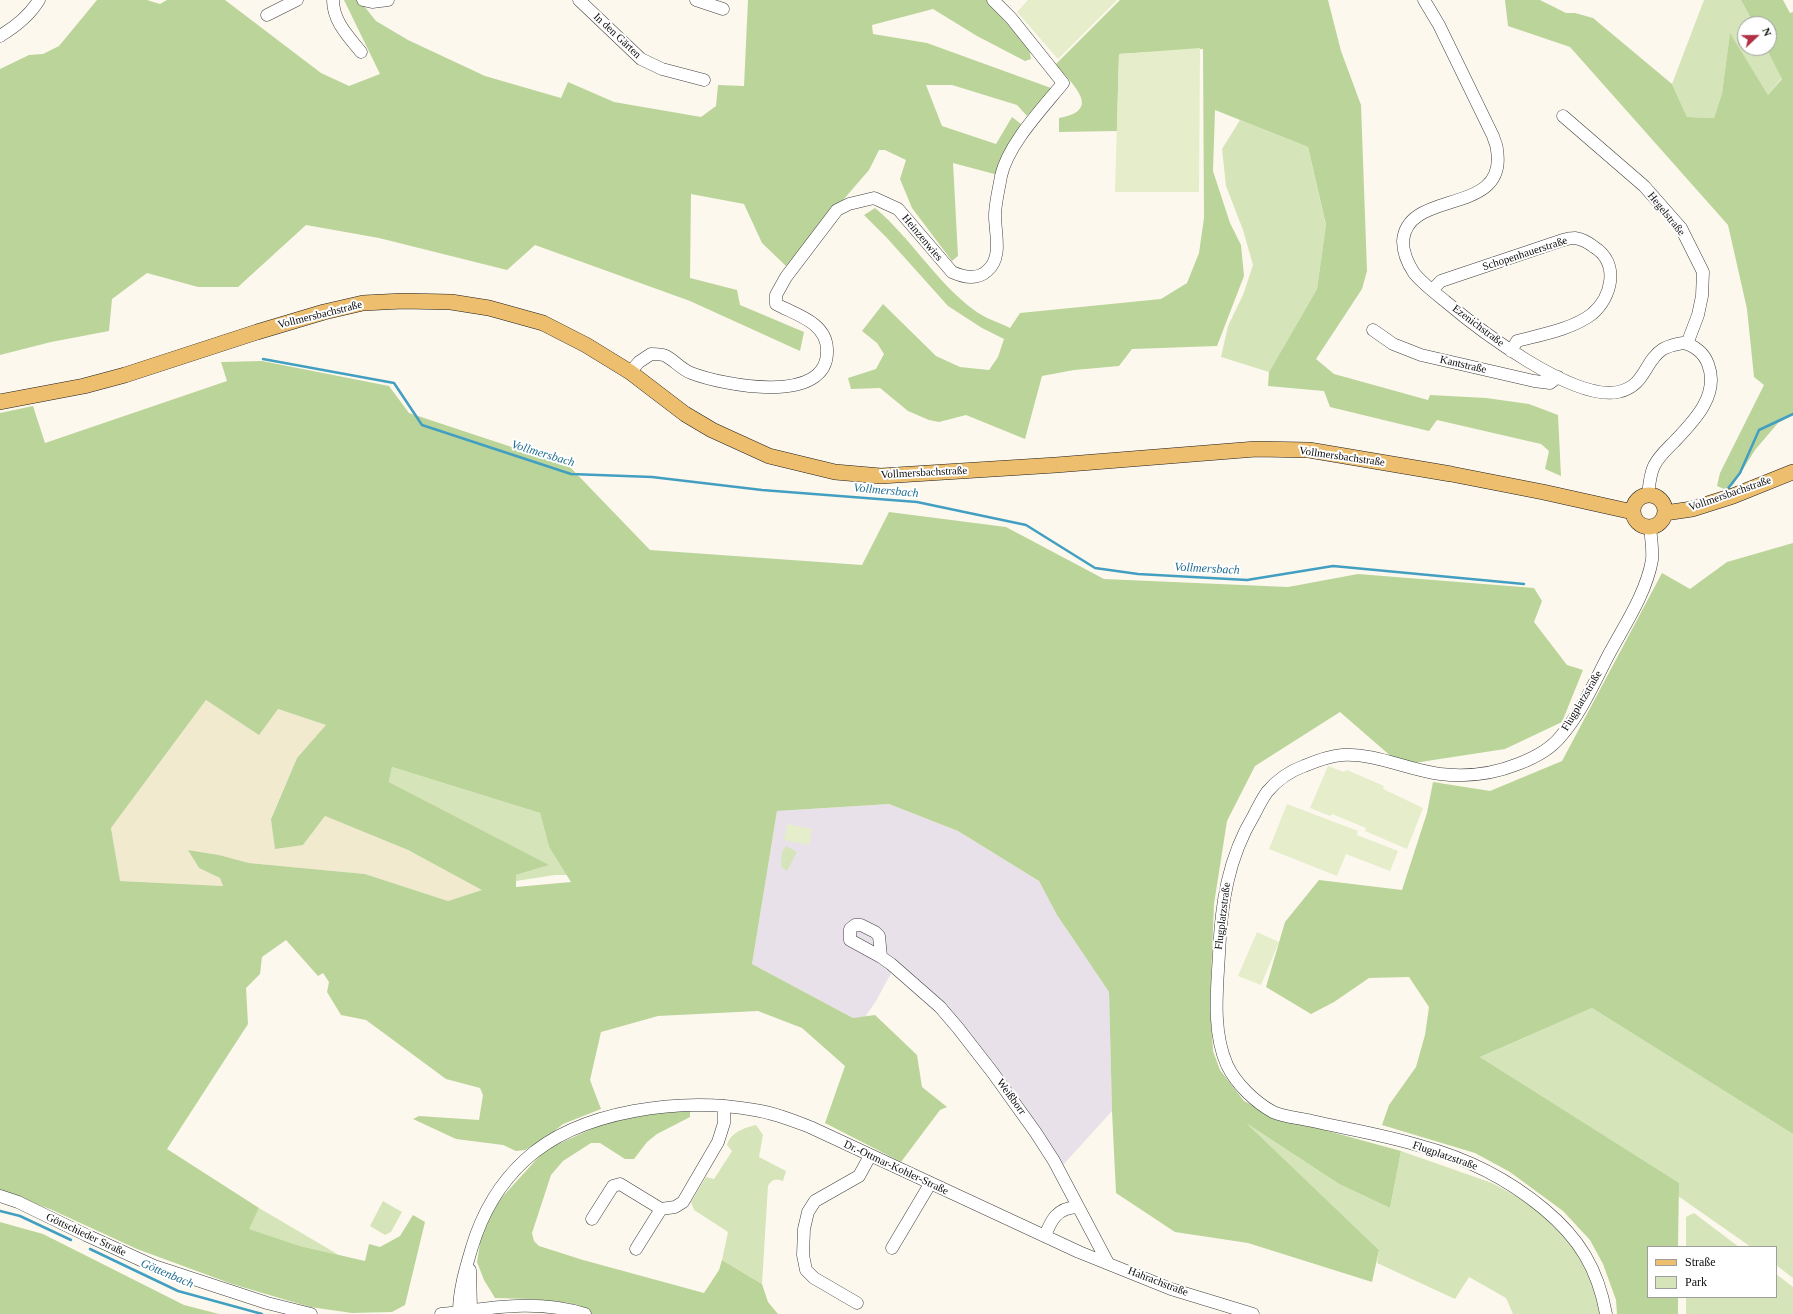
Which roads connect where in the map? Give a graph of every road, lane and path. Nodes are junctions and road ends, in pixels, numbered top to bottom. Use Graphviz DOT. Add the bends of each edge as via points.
graph roads {
  1 [pos="39,0"];
  2 [pos="297,0"];
  3 [pos="333,0"];
  4 [pos="363,0"];
  5 [pos="388,0"];
  6 [pos="579,0"];
  7 [pos="696,0"];
  8 [pos="993,0"];
  9 [pos="1424,0"];
  10 [pos="723,9"];
  11 [pos="267,15"];
  12 [pos="0,36"];
  13 [pos="361,52"];
  14 [pos="704,80"];
  15 [pos="1563,116"];
  16 [pos="1432,290"];
  17 [pos="1373,330"];
  18 [pos="1687,344"];
  19 [pos="1511,351"];
  20 [pos="630,372"];
  21 [pos="1558,377"];
  22 [pos="0,402"];
  23 [pos="1793,472"];
  24 [pos="1648,495"];
  25 [pos="1633,512"];
  26 [pos="1665,513"];
  27 [pos="1650,527"];
  28 [pos="881,957"];
  29 [pos="724,1106"];
  30 [pos="870,1156"];
  31 [pos="930,1184"];
  32 [pos="0,1196"];
  33 [pos="1077,1207"];
  34 [pos="661,1209"];
  35 [pos="592,1219"];
  36 [pos="1091,1233"];
  37 [pos="1045,1236"];
  38 [pos="1064,1245"];
  39 [pos="892,1248"];
  40 [pos="636,1249"];
  41 [pos="1079,1252"];
  42 [pos="1108,1263"];
  43 [pos="857,1304"];
  44 [pos="465,1311"];
  45 [pos="311,1314"];
  46 [pos="441,1314"];
  47 [pos="585,1314"];
  48 [pos="1253,1314"];
  49 [pos="1606,1314"];
  1 -- 12 [label="street" via="34,9"];
  2 -- 11 [label="street"];
  3 -- 13 [label="street" via="333,11"];
  4 -- 5 [label="street"];
  6 -- 14 [label="street, In den Gärten" via="641,59 662,69"];
  7 -- 10 [label="street"];
  8 -- 20 [label="street, Heinzenwies" via="1011,18 1063,83 1026,128 1014,146 1002,174 995,215 997,244 994,262 987,271 980,275 964,277 952,272 898,209 874,198 849,204 838,210 786,277 776,295 776,304 815,324 823,333 827,345 826,360 821,371 813,378 795,386 739,385 691,373 665,355 651,354"];
  9 -- 16 [label="street, Ezenichstraße" via="1439,25 1498,149 1496,171 1492,180 1482,189 1428,210 1413,220 1407,228 1404,241 1405,256 1414,273"];
  15 -- 18 [label="street, Hegelstraße" via="1644,186 1681,228 1703,272 1698,315"];
  16 -- 19 [label="street, Ezenichstraße" via="1472,324"];
  16 -- 19 [label="street, Schopenhauerstraße" via="1441,281 1563,240 1575,238 1588,242 1600,250 1609,262 1612,279 1606,299 1592,314 1576,324 1517,341"];
  17 -- 21 [label="street, Kantstraße" via="1393,344 1421,356 1534,381 1550,383"];
  18 -- 21 [label="street, Ezenichstraße" via="1673,345 1662,350 1655,356 1640,380 1630,388 1618,392 1594,390"];
  18 -- 24 [label="street" via="1706,359 1712,373 1711,389 1706,403 1691,424 1654,466"];
  19 -- 21 [label="street, Ezenichstraße"];
  20 -- 22 [label="main road, Vollmersbachstraße" via="586,345 542,323 489,308 452,302 402,301 363,303 324,312 126,375"];
  20 -- 25 [label="main road, Vollmersbachstraße" via="685,414 746,447 780,460 835,472 881,476 1256,448 1309,450 1451,474"];
  23 -- 26 [label="main road, Vollmersbachstraße" via="1733,496 1698,507"];
  24 -- 25 [label="main road" via="1638,499"];
  24 -- 26 [label="main road" via="1659,499"];
  25 -- 27 [label="main road" via="1639,524"];
  26 -- 27 [label="main road" via="1661,522"];
  27 -- 49 [label="street, Flugplatzstraße" via="1652,556 1646,581 1600,673 1560,738 1540,755 1510,767 1477,775 1440,774 1369,757 1342,755 1316,760 1289,772 1267,792 1244,831 1225,885 1220,937 1217,1006 1220,1045 1228,1068 1250,1096 1274,1112 1420,1145 1499,1176 1562,1224 1574,1239 1594,1272"];
  28 -- 33 [label="street, Weißborr" via="940,1007 989,1067 1054,1161"];
  29 -- 30 [label="street, Dr.-Ottmar-Kohler-Straße" via="756,1110 790,1120"];
  29 -- 34 [label="street" via="724,1123 718,1142 683,1202 675,1207"];
  29 -- 44 [label="street, Dr.-Ottmar-Kohler-Straße" via="668,1105 622,1114 585,1125 548,1142 525,1159 496,1194 481,1221 470,1253 460,1298"];
  30 -- 31 [label="street, Dr.-Ottmar-Kohler-Straße"];
  30 -- 43 [label="street" via="859,1176 815,1201 808,1212 804,1229 806,1270 814,1278"];
  31 -- 37 [label="street, Dr.-Ottmar-Kohler-Straße"];
  31 -- 39 [label="street"];
  32 -- 45 [label="street, Göttschieder Straße" via="154,1266 267,1303"];
  33 -- 36 [label="street, Weißborr"];
  33 -- 37 [label="street" via="1062,1210 1055,1216"];
  34 -- 35 [label="street" via="620,1184 613,1186"];
  34 -- 40 [label="street"];
  36 -- 41 [label="street" via="1085,1247"];
  36 -- 42 [label="street, Weißborr"];
  37 -- 38 [label="street, Dr.-Ottmar-Kohler-Straße"];
  38 -- 41 [label="street, Hahrachstraße"];
  41 -- 42 [label="street, Hahrachstraße"];
  42 -- 48 [label="street, Hahrachstraße" via="1171,1289"];
  44 -- 46 [label="street"];
  44 -- 47 [label="street" via="525,1305"];
}
